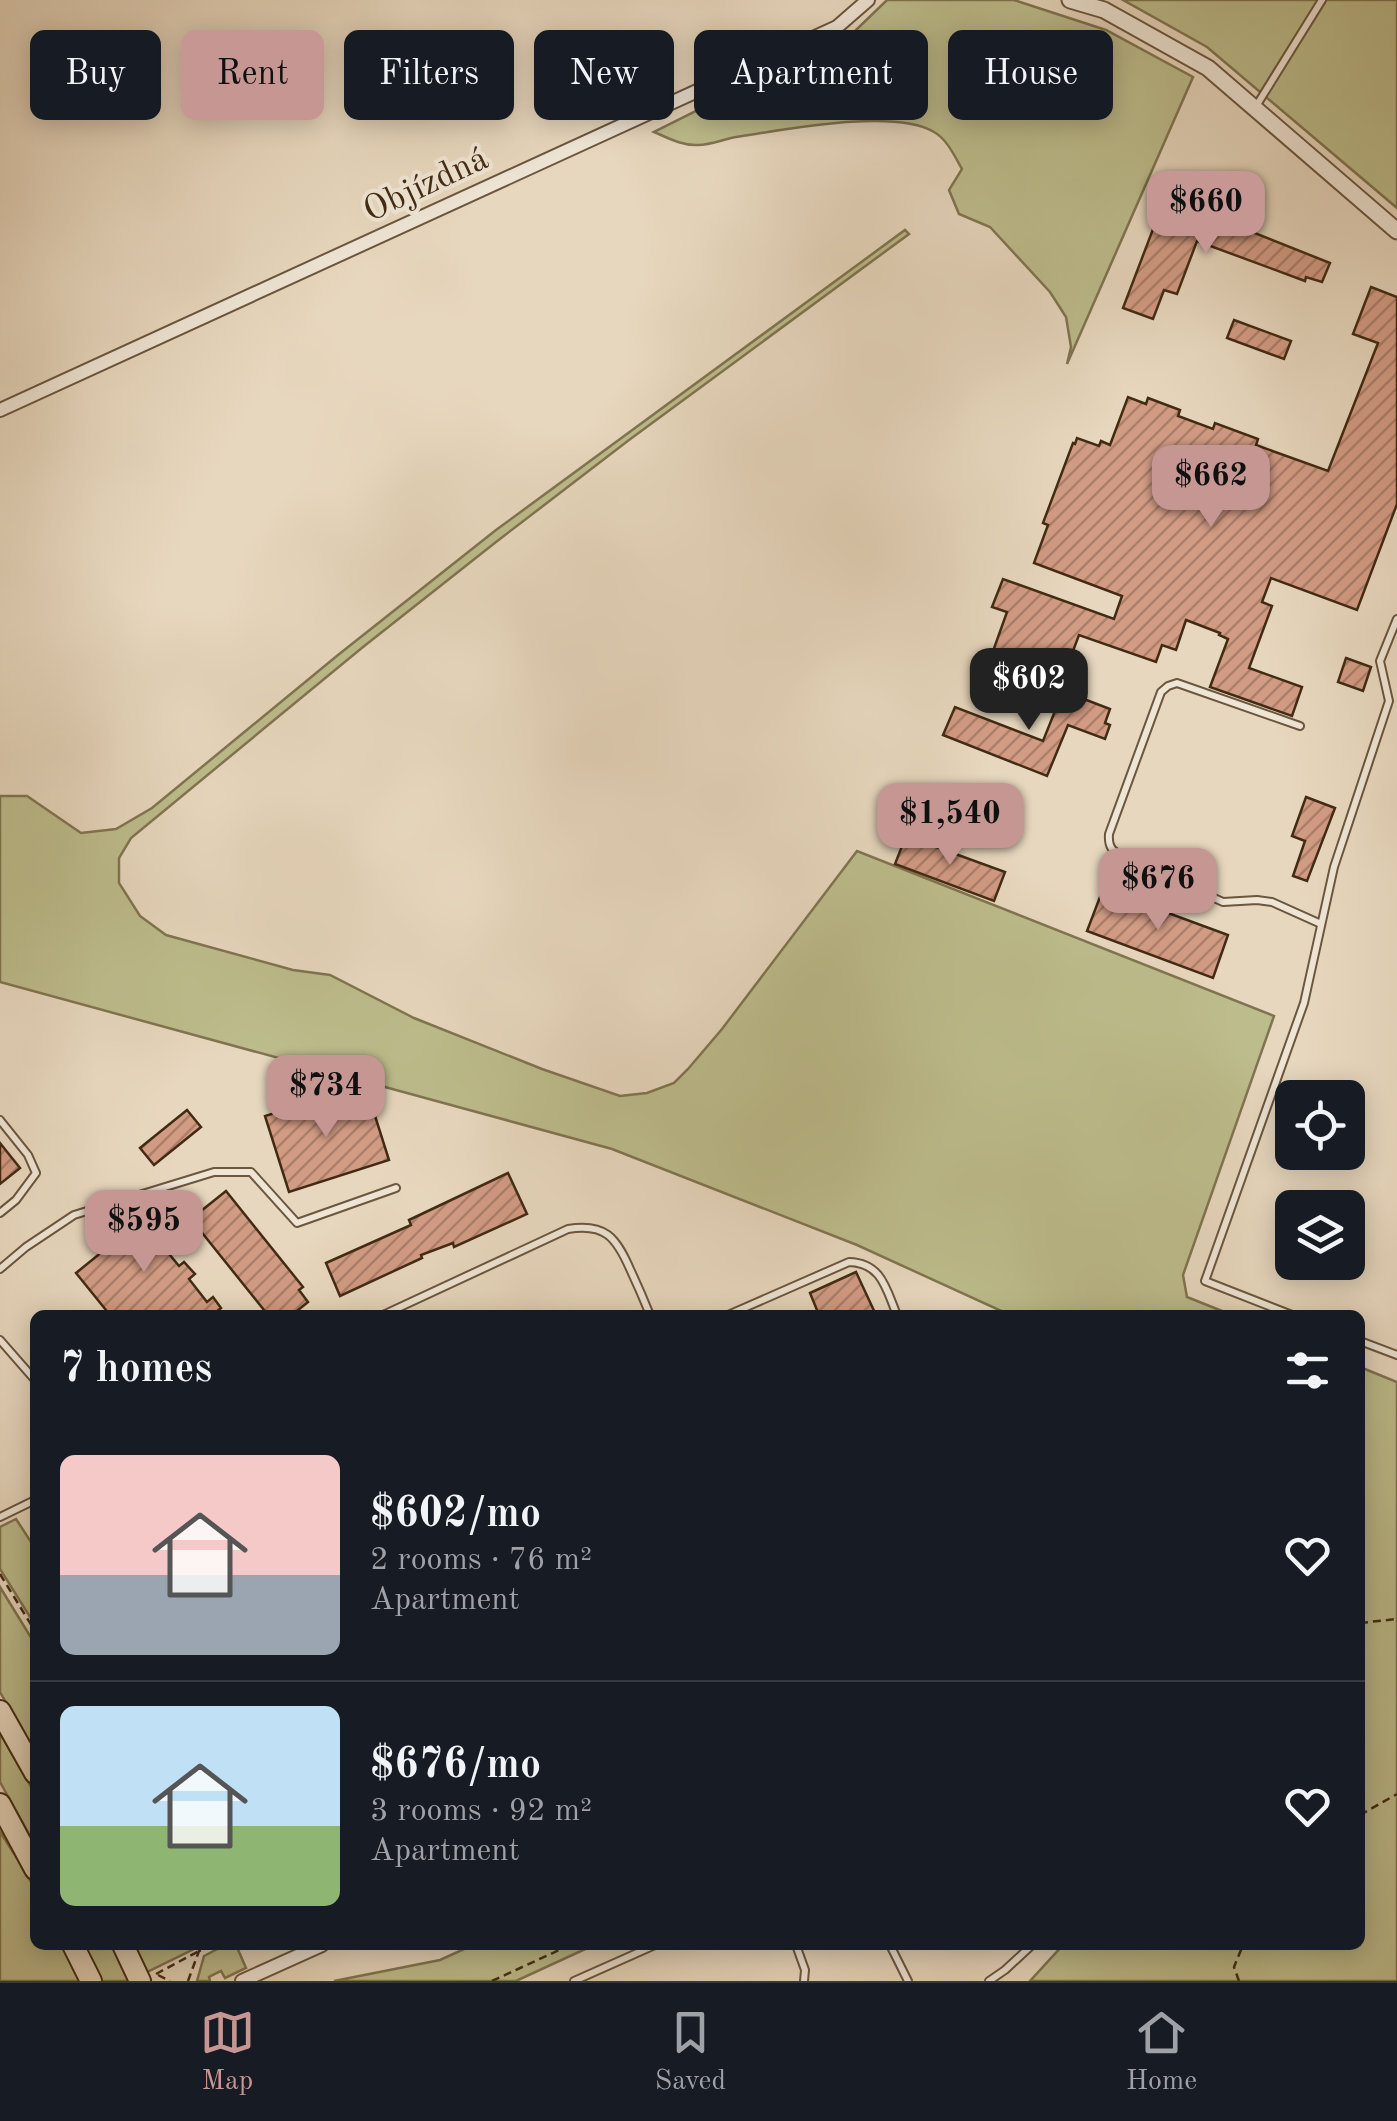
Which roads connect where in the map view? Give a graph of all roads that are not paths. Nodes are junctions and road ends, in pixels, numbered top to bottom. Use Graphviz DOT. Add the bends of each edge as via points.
graph roads {
  1 [pos="868,0"];
  2 [pos="1070,0"];
  3 [pos="1322,0"];
  4 [pos="1255,108"];
  5 [pos="1397,230"];
  6 [pos="0,410"];
  7 [pos="1397,619"];
  8 [pos="1300,726"];
  9 [pos="1321,924"];
  10 [pos="0,1120"];
  11 [pos="396,1188"];
  12 [pos="0,1213"];
  13 [pos="0,1269"];
  14 [pos="396,1310"];
  15 [pos="648,1310"];
  16 [pos="739,1310"];
  17 [pos="896,1310"];
  18 [pos="1279,1310"];
  19 [pos="0,1340"];
  20 [pos="1365,1343"];
  21 [pos="1397,1355"];
  22 [pos="30,1374"];
  23 [pos="30,1502"];
  24 [pos="0,1517"];
  25 [pos="0,1711"];
  26 [pos="30,1763"];
  27 [pos="0,1804"];
  28 [pos="30,1860"];
  29 [pos="75,1950"];
  30 [pos="127,1950"];
  31 [pos="311,1950"];
  32 [pos="643,1950"];
  33 [pos="798,1950"];
  34 [pos="892,1950"];
  35 [pos="1027,1950"];
  36 [pos="148,1977"];
  37 [pos="90,1981"];
  38 [pos="242,1981"];
  39 [pos="574,1981"];
  40 [pos="804,1981"];
  41 [pos="908,1981"];
  42 [pos="989,1981"];
  1 -- 6 [label="street, Objízdná" via="837,27"];
  2 -- 4 [label="street" via="1104,10 1208,68"];
  3 -- 4 [label="lane"];
  4 -- 5 [label="street"];
  7 -- 9 [label="lane" via="1380,661 1389,702"];
  8 -- 9 [label="lane" via="1177,683 1168,686 1108,844 1122,857 1223,902 1272,902"];
  9 -- 18 [label="lane" via="1304,1003 1205,1282"];
  10 -- 12 [label="lane" via="36,1173"];
  11 -- 13 [label="lane" via="297,1223 252,1172 214,1172 74,1216"];
  14 -- 15 [label="lane" via="585,1226 614,1238"];
  16 -- 17 [label="lane" via="862,1262 880,1276"];
  19 -- 22 [label="lane"];
  20 -- 21 [label="lane"];
  23 -- 24 [label="lane"];
  25 -- 26 [label="main road"];
  27 -- 28 [label="main road"];
  29 -- 37 [label="main road"];
  30 -- 36 [label="main road"];
  31 -- 38 [label="street"];
  32 -- 39 [label="lane"];
  33 -- 40 [label="lane"];
  34 -- 41 [label="lane"];
  35 -- 42 [label="lane"];
}
